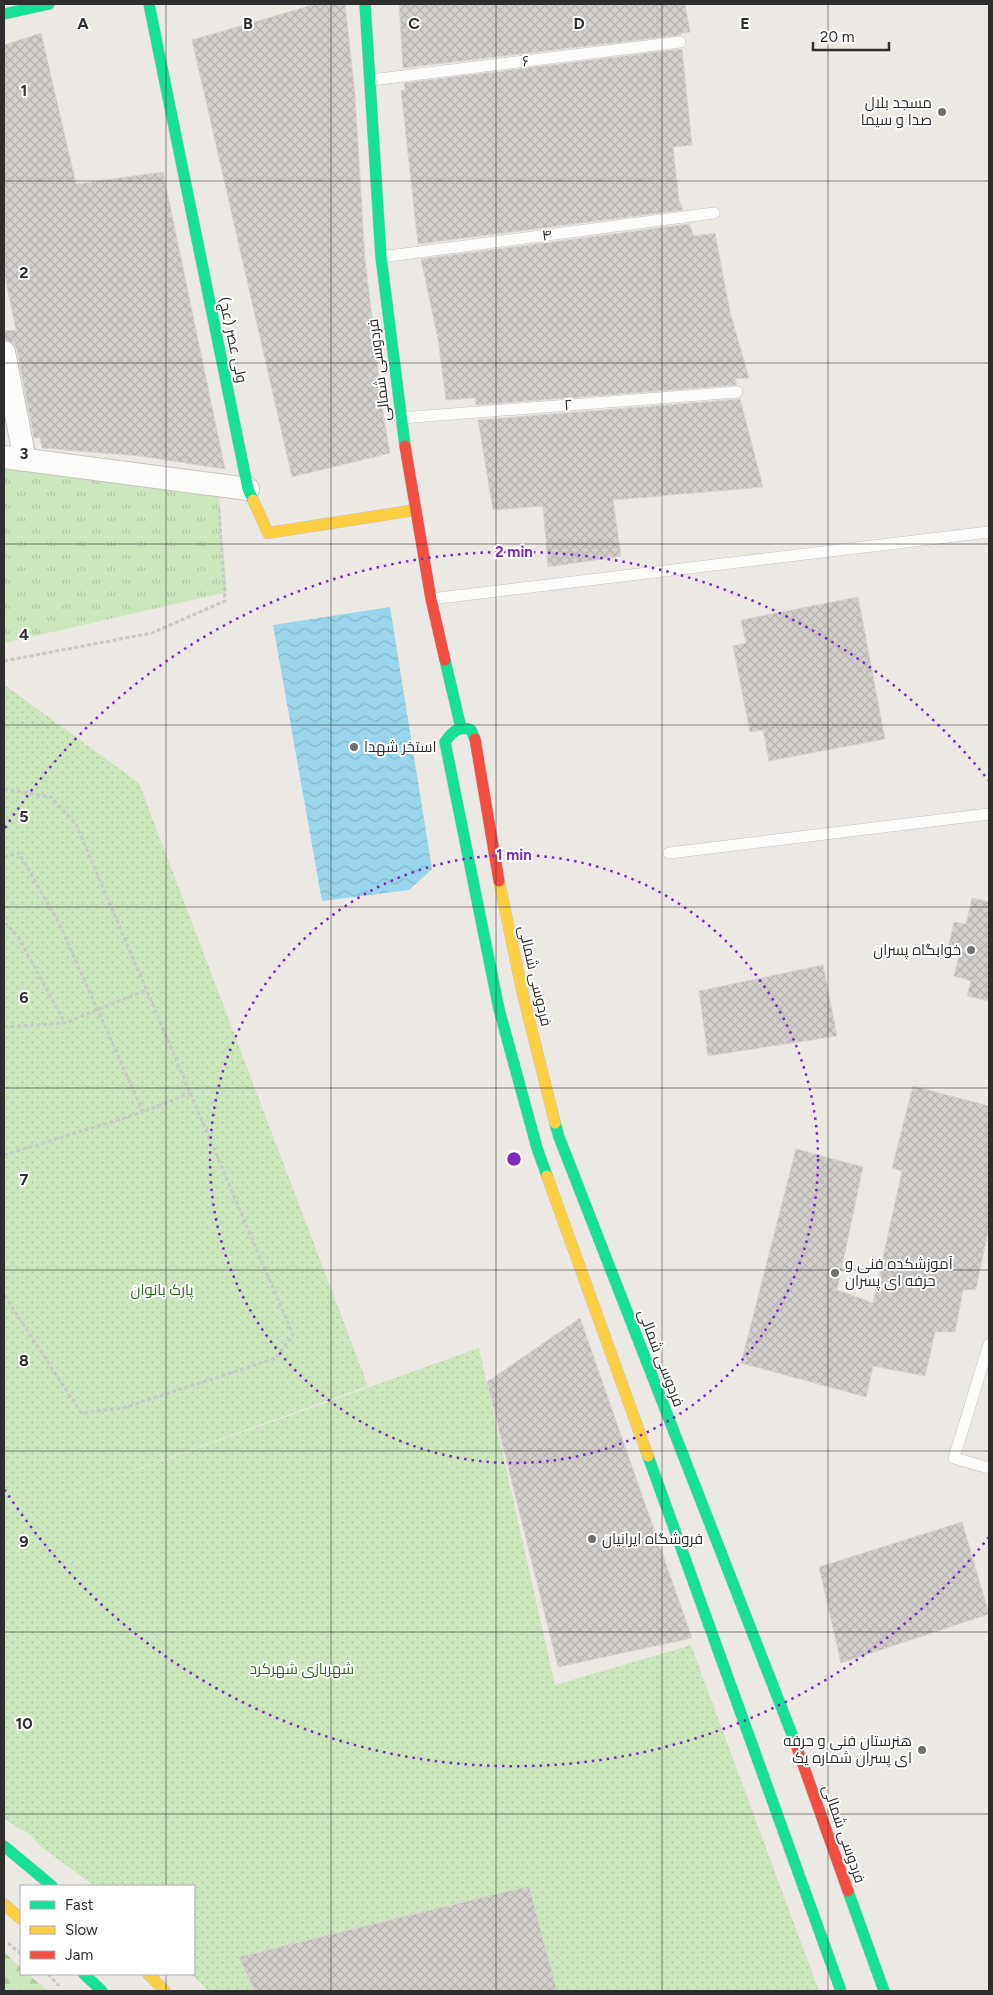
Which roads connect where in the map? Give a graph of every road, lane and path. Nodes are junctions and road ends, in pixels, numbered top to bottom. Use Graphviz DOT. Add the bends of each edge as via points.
graph roads {
  1 [pos="49,4"];
  2 [pos="149,4"];
  3 [pos="365,4"];
  4 [pos="4,14"];
  5 [pos="680,42"];
  6 [pos="371,80"];
  7 [pos="714,213"];
  8 [pos="381,257"];
  9 [pos="4,352"];
  10 [pos="737,392"];
  11 [pos="400,418"];
  12 [pos="14,458"];
  13 [pos="248,489"];
  14 [pos="219,504"];
  15 [pos="415,510"];
  16 [pos="989,532"];
  17 [pos="431,599"];
  18 [pos="4,661"];
  19 [pos="461,728"];
  20 [pos="4,788"];
  21 [pos="989,814"];
  22 [pos="669,852"];
  23 [pos="4,857"];
  24 [pos="4,925"];
  25 [pos="146,990"];
  26 [pos="98,1010"];
  27 [pos="65,1023"];
  28 [pos="4,1027"];
  29 [pos="190,1094"];
  30 [pos="143,1112"];
  31 [pos="4,1155"];
  32 [pos="4,1295"];
  33 [pos="989,1344"];
  34 [pos="989,1468"];
  35 [pos="4,1846"];
  36 [pos="51,1885"];
  37 [pos="4,1904"];
  38 [pos="20,1918"];
  39 [pos="4,1940"];
  40 [pos="20,1953"];
  41 [pos="49,1975"];
  42 [pos="85,1975"];
  43 [pos="149,1975"];
  44 [pos="65,1991"];
  45 [pos="102,1991"];
  46 [pos="165,1991"];
  47 [pos="841,1991"];
  48 [pos="884,1991"];
  1 -- 4 [label="main road"];
  2 -- 13 [label="main road, ولی عصر (عج)"];
  3 -- 6 [label="main road, فردوسی شمالی"];
  5 -- 6 [label="lane, ۶"];
  6 -- 8 [label="main road, فردوسی شمالی"];
  7 -- 8 [label="lane, ۴"];
  8 -- 11 [label="main road, فردوسی شمالی"];
  9 -- 12 [label="street"];
  10 -- 11 [label="lane, ۲"];
  11 -- 15 [label="main road, فردوسی شمالی"];
  12 -- 13 [label="street"];
  13 -- 15 [label="main road, ولی عصر (عج)" via="268,533"];
  14 -- 18 [label="path" via="225,601 152,633"];
  15 -- 17 [label="main road, فردوسی شمالی"];
  16 -- 17 [label="lane"];
  17 -- 19 [label="main road, فردوسی شمالی"];
  19 -- 47 [label="main road" via="453,731 445,742 500,1009 537,1148"];
  19 -- 48 [label="main road, فردوسی شمالی" via="471,730 474,735 498,881 559,1136 799,1752"];
  20 -- 25 [label="path" via="51,796 76,824"];
  21 -- 22 [label="lane"];
  23 -- 26 [label="path" via="18,853 59,924"];
  24 -- 27 [label="path" via="17,935"];
  25 -- 26 [label="path"];
  25 -- 29 [label="path"];
  26 -- 27 [label="path"];
  26 -- 30 [label="path"];
  27 -- 28 [label="path"];
  29 -- 30 [label="path"];
  29 -- 32 [label="path" via="292,1335 276,1358 123,1408 81,1413"];
  30 -- 31 [label="path"];
  33 -- 34 [label="lane" via="954,1458"];
  35 -- 36 [label="main road"];
  37 -- 38 [label="main road"];
  39 -- 40 [label="path"];
  41 -- 44 [label="path"];
  42 -- 45 [label="main road"];
  43 -- 46 [label="main road"];
}
